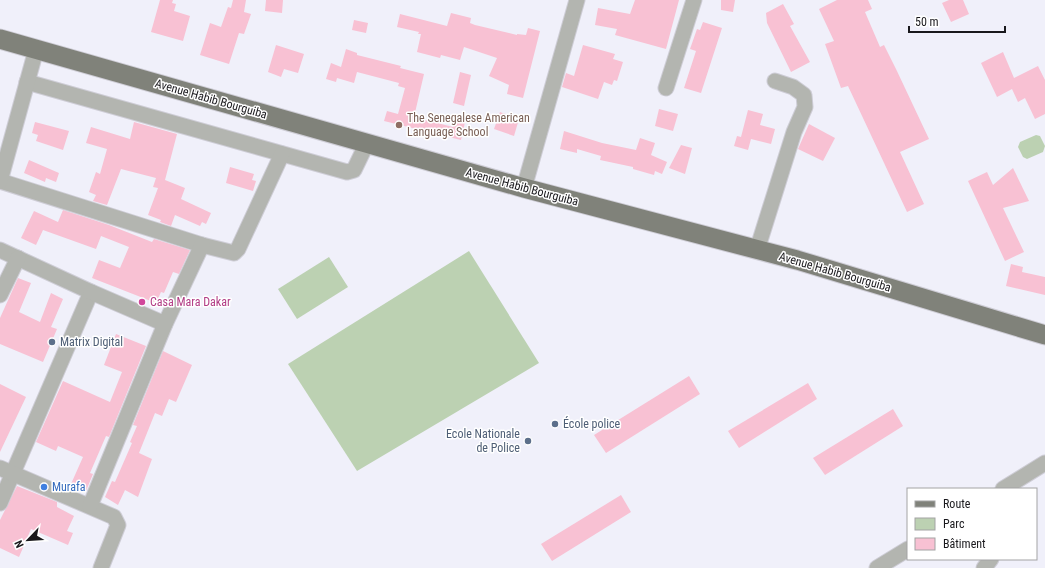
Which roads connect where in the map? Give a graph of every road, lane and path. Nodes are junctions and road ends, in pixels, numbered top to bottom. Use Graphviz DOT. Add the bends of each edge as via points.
graph roads {
  1 [pos="577,0"];
  2 [pos="694,0"];
  3 [pos="0,39"];
  4 [pos="36,50"];
  5 [pos="775,81"];
  6 [pos="28,82"];
  7 [pos="666,88"];
  8 [pos="367,144"];
  9 [pos="282,154"];
  10 [pos="0,181"];
  11 [pos="524,188"];
  12 [pos="202,245"];
  13 [pos="0,250"];
  14 [pos="757,250"];
  15 [pos="18,258"];
  16 [pos="91,292"];
  17 [pos="0,295"];
  18 [pos="165,324"];
  19 [pos="1045,335"];
  20 [pos="1045,463"];
  21 [pos="6,471"];
  22 [pos="1005,488"];
  23 [pos="0,503"];
  24 [pos="90,506"];
  25 [pos="907,550"];
  26 [pos="990,560"];
  27 [pos="101,568"];
  28 [pos="877,568"];
  29 [pos="984,568"];
  1 -- 11 [label="street"];
  2 -- 7 [label="street"];
  3 -- 4 [label="main road, Avenue Habib Bourguiba"];
  4 -- 6 [label="street"];
  4 -- 8 [label="main road, Avenue Habib Bourguiba"];
  5 -- 14 [label="street" via="793,87 804,96 805,107 794,132"];
  6 -- 9 [label="street"];
  6 -- 10 [label="street"];
  8 -- 9 [label="street" via="358,165 351,172"];
  8 -- 11 [label="main road, Avenue Habib Bourguiba"];
  9 -- 12 [label="street" via="238,250 229,253"];
  10 -- 12 [label="street"];
  11 -- 14 [label="main road, Avenue Habib Bourguiba"];
  12 -- 18 [label="street"];
  13 -- 15 [label="street"];
  14 -- 19 [label="main road, Avenue Habib Bourguiba"];
  15 -- 16 [label="street"];
  15 -- 17 [label="street"];
  16 -- 18 [label="street"];
  16 -- 21 [label="street"];
  18 -- 24 [label="street"];
  20 -- 22 [label="street"];
  21 -- 23 [label="street"];
  21 -- 24 [label="street"];
  24 -- 27 [label="street" via="114,517 118,525"];
  25 -- 28 [label="street"];
  26 -- 29 [label="street"];
}
